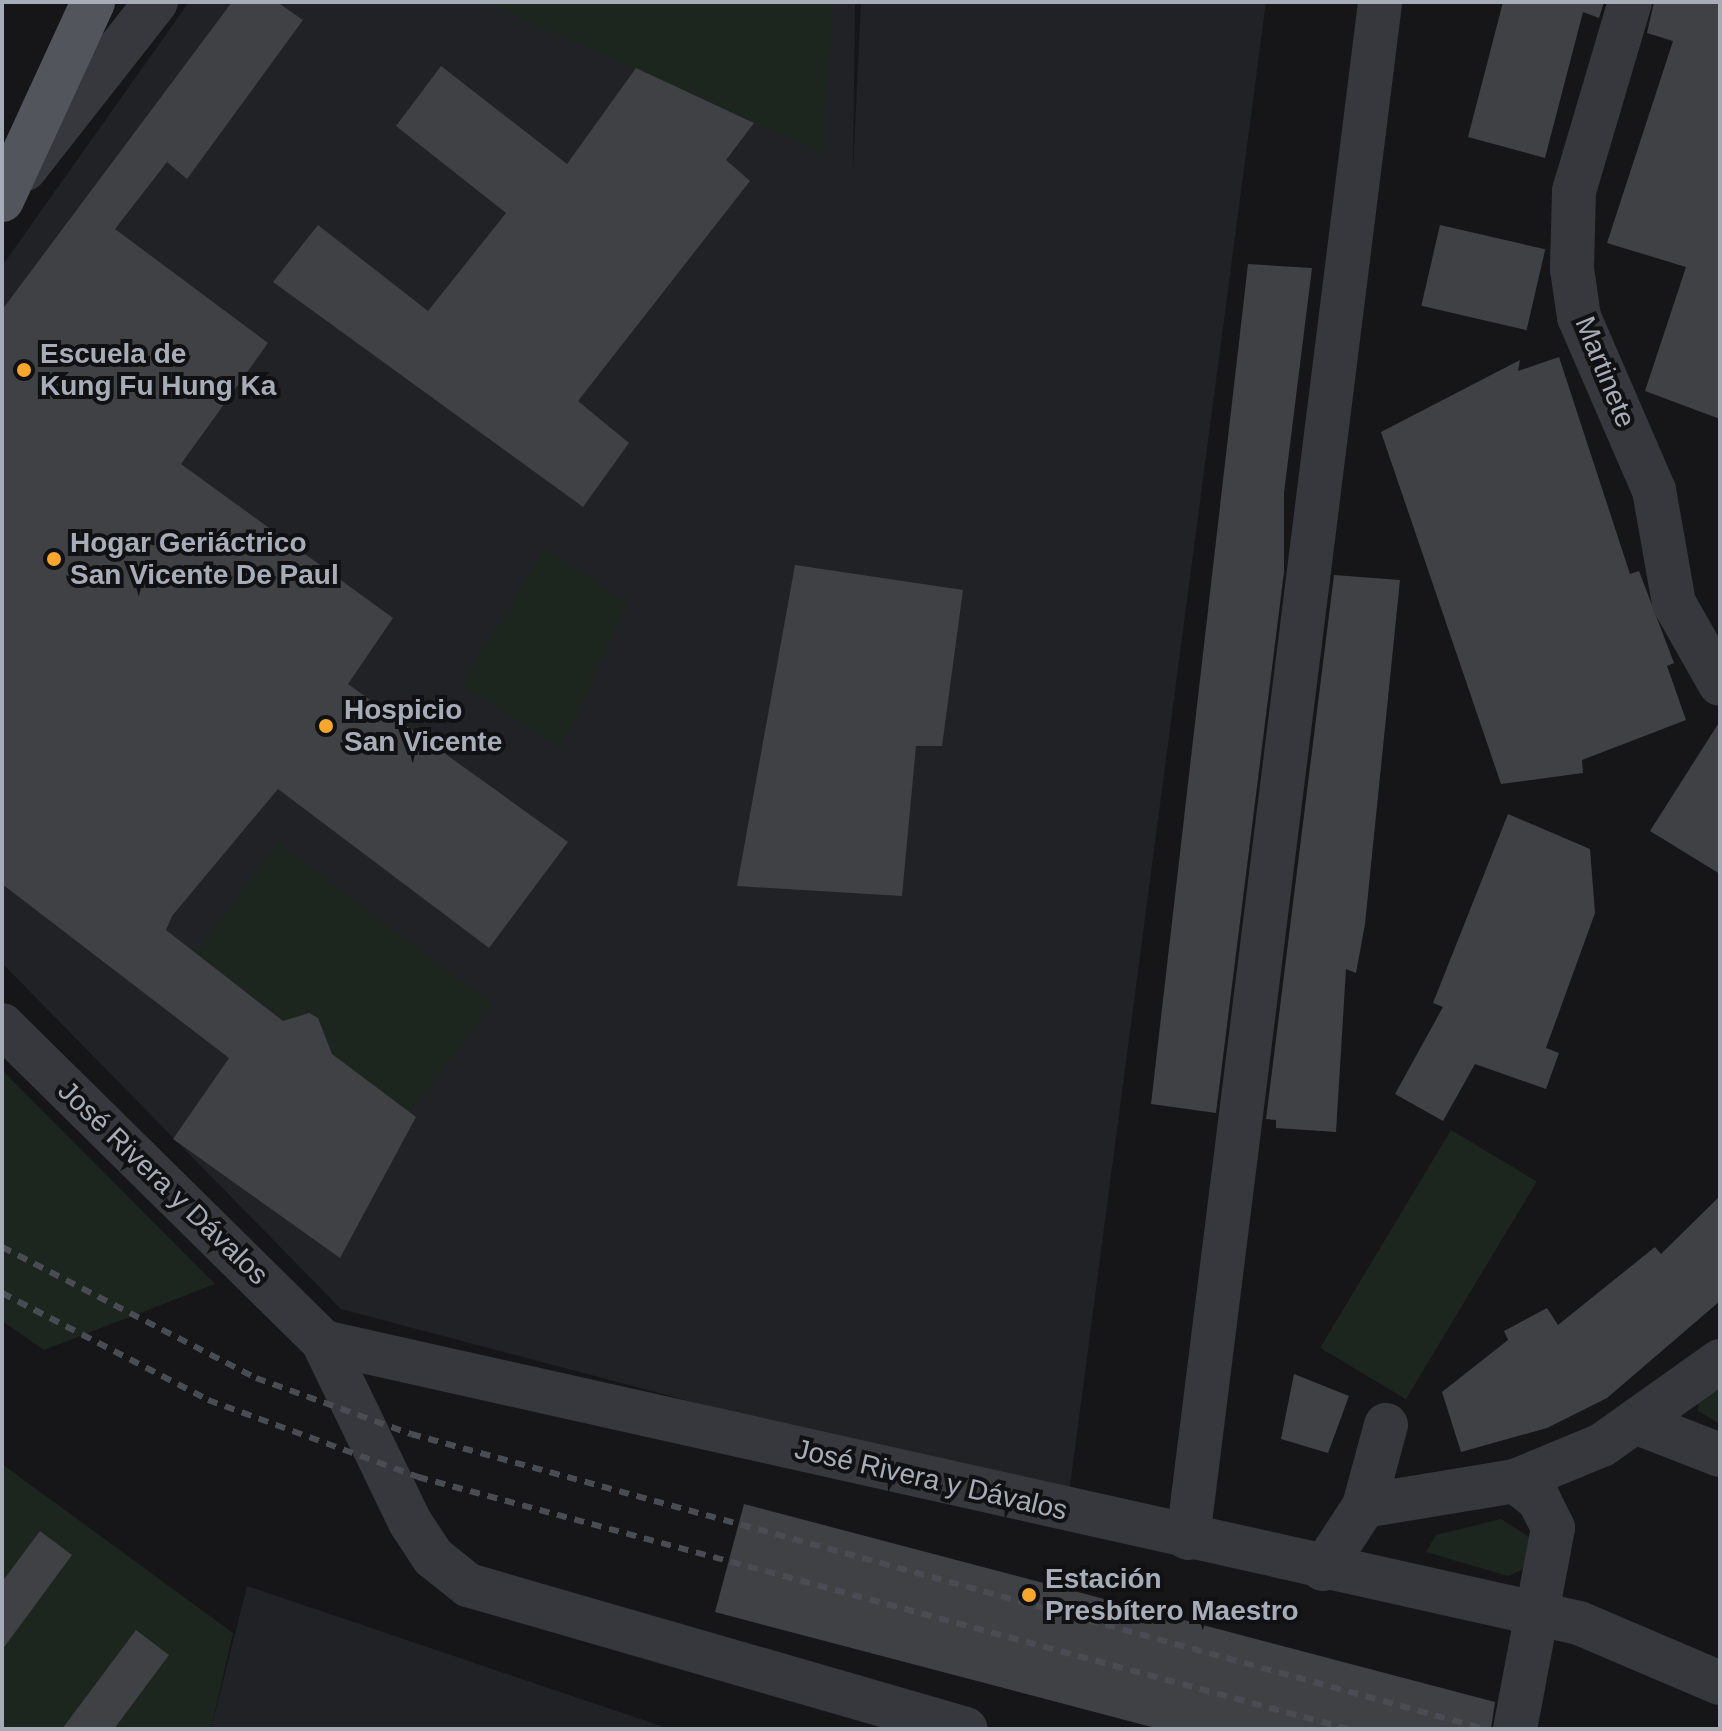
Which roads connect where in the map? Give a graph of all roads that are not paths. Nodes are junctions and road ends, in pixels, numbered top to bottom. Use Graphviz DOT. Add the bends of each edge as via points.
graph roads {
  1 [pos="93,2"];
  2 [pos="156,2"];
  3 [pos="1380,2"];
  4 [pos="1630,2"];
  5 [pos="9,190"];
  6 [pos="1720,684"];
  7 [pos="2,1025"];
  8 [pos="323,1342"];
  9 [pos="1720,1361"];
  10 [pos="1635,1422"];
  11 [pos="1386,1425"];
  12 [pos="1720,1455"];
  13 [pos="1515,1481"];
  14 [pos="1364,1506"];
  15 [pos="1188,1538"];
  16 [pos="1323,1569"];
  17 [pos="1540,1615"];
  18 [pos="1720,1683"];
  19 [pos="966,1729"];
  20 [pos="1515,1729"];
  1 -- 5 [label="main road"];
  2 -- 5 [label="street"];
  3 -- 15 [label="street"];
  4 -- 6 [label="street, Martinete" via="1574,191 1572,269 1579,317 1654,490 1674,603"];
  7 -- 8 [label="street, José Rivera y Dávalos"];
  8 -- 15 [label="street, José Rivera y Dávalos"];
  8 -- 19 [label="street, José Rivera y Dávalos" via="410,1522 433,1557 468,1585"];
  9 -- 10 [label="street"];
  10 -- 12 [label="street"];
  10 -- 13 [label="street" via="1602,1445"];
  11 -- 14 [label="street"];
  13 -- 14 [label="street"];
  13 -- 17 [label="street" via="1539,1500 1553,1528"];
  14 -- 16 [label="street"];
  15 -- 16 [label="street, José Rivera y Dávalos"];
  16 -- 17 [label="street, José Rivera y Dávalos"];
  17 -- 18 [label="street, José Rivera y Dávalos" via="1579,1623"];
  17 -- 20 [label="street"];
}
